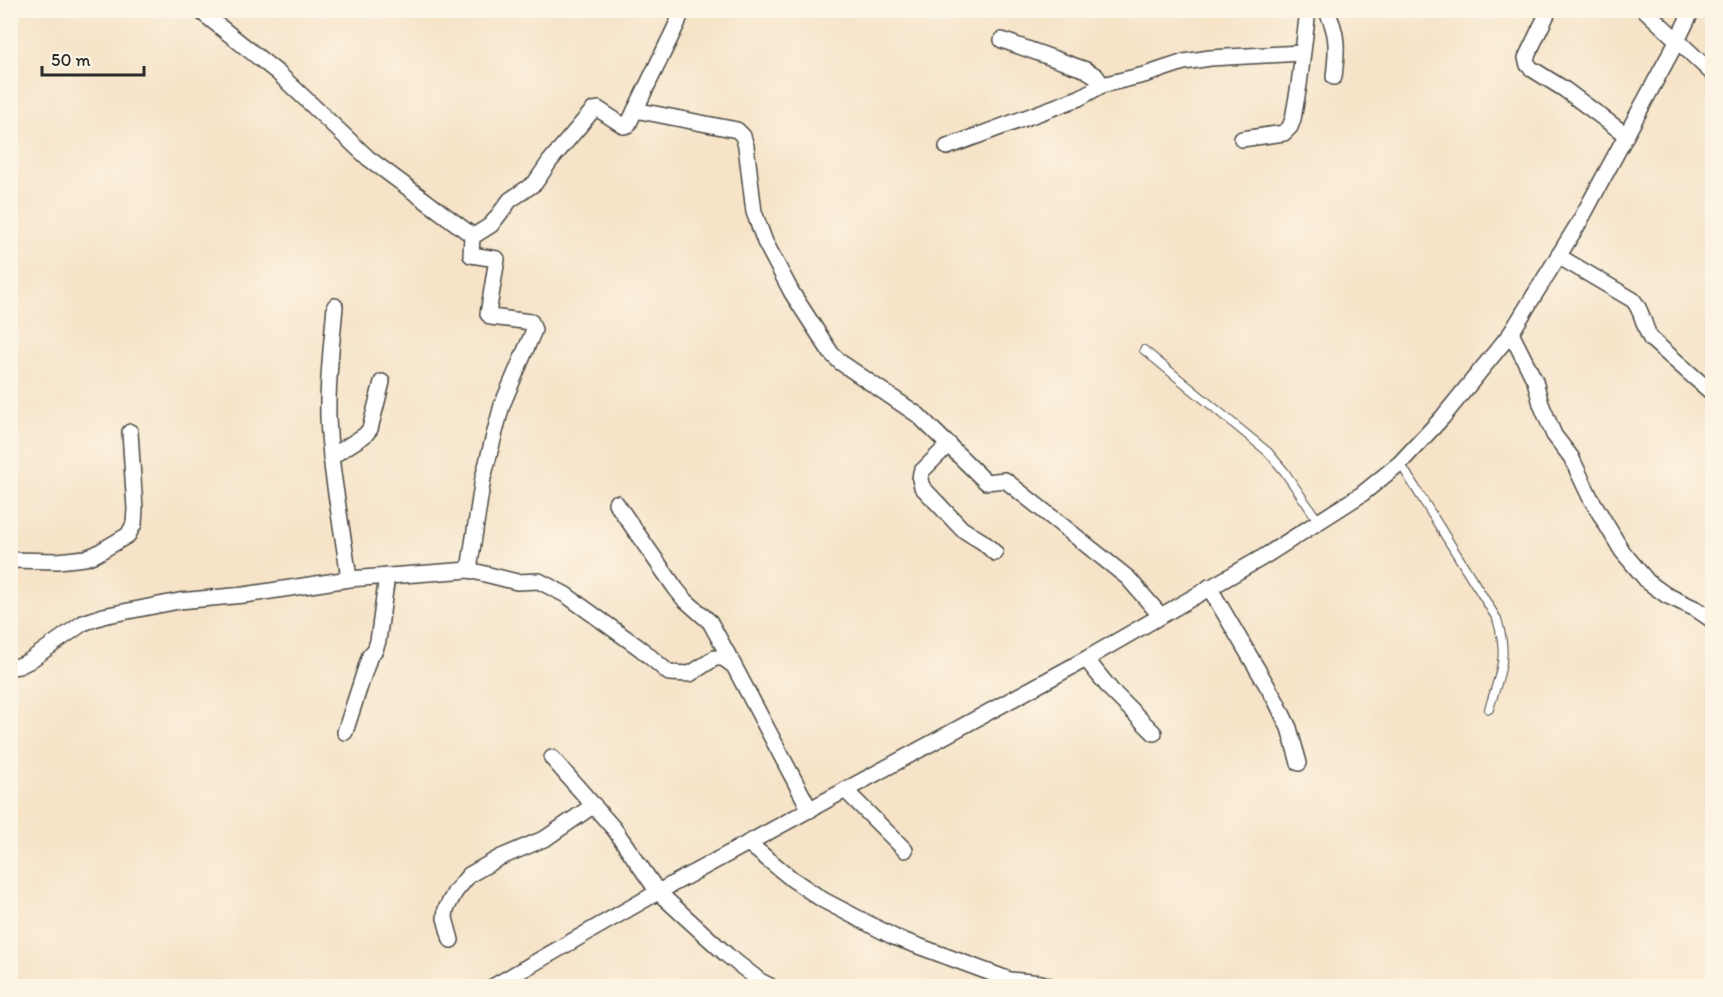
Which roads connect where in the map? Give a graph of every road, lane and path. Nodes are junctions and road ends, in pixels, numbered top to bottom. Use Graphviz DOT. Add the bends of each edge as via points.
graph roads {
  1 [pos="199,10"];
  2 [pos="682,10"];
  3 [pos="1308,10"];
  4 [pos="1326,10"];
  5 [pos="1549,10"];
  6 [pos="1645,10"];
  7 [pos="1692,10"];
  8 [pos="1002,40"];
  9 [pos="1677,41"];
  10 [pos="1302,53"];
  11 [pos="1713,73"];
  12 [pos="1334,77"];
  13 [pos="1102,85"];
  14 [pos="635,110"];
  15 [pos="1626,135"];
  16 [pos="1242,139"];
  17 [pos="947,147"];
  18 [pos="473,236"];
  19 [pos="1558,256"];
  20 [pos="335,306"];
  21 [pos="1511,333"];
  22 [pos="1144,350"];
  23 [pos="382,382"];
  24 [pos="1713,393"];
  25 [pos="130,432"];
  26 [pos="949,444"];
  27 [pos="331,458"];
  28 [pos="1400,463"];
  29 [pos="616,503"];
  30 [pos="1320,522"];
  31 [pos="995,553"];
  32 [pos="10,560"];
  33 [pos="469,570"];
  34 [pos="387,576"];
  35 [pos="349,579"];
  36 [pos="1209,587"];
  37 [pos="1160,615"];
  38 [pos="1713,620"];
  39 [pos="1086,659"];
  40 [pos="734,666"];
  41 [pos="10,667"];
  42 [pos="1488,709"];
  43 [pos="345,732"];
  44 [pos="1154,733"];
  45 [pos="552,758"];
  46 [pos="1299,763"];
  47 [pos="845,790"];
  48 [pos="594,805"];
  49 [pos="810,810"];
  50 [pos="748,843"];
  51 [pos="905,850"];
  52 [pos="658,892"];
  53 [pos="451,940"];
  54 [pos="494,987"];
  55 [pos="770,987"];
  56 [pos="1049,987"];
  1 -- 18 [label="street" via="278,74 368,158"];
  2 -- 14 [label="street"];
  3 -- 10 [label="street"];
  4 -- 12 [label="street" via="1337,38"];
  5 -- 15 [label="street" via="1526,58 1528,64"];
  6 -- 9 [label="street"];
  7 -- 9 [label="street"];
  8 -- 13 [label="street" via="1086,70"];
  9 -- 11 [label="street"];
  9 -- 15 [label="street"];
  10 -- 13 [label="street" via="1184,62"];
  10 -- 16 [label="street" via="1290,127 1284,133"];
  13 -- 17 [label="street" via="1079,98"];
  14 -- 18 [label="street" via="624,126 598,109 593,110 535,183 510,200 491,225"];
  14 -- 26 [label="street" via="737,130 743,136 754,212 765,242 831,353 918,415"];
  15 -- 19 [label="street"];
  18 -- 33 [label="street" via="471,255 497,259 488,314 531,322 534,330 502,405 483,478"];
  19 -- 21 [label="street"];
  19 -- 24 [label="street" via="1633,300 1650,339"];
  20 -- 27 [label="street" via="328,416"];
  21 -- 28 [label="street"];
  21 -- 38 [label="street" via="1535,381 1554,435 1571,458 1622,551 1648,582"];
  22 -- 30 [label="lane" via="1268,452"];
  23 -- 27 [label="street" via="370,429"];
  25 -- 32 [label="street" via="135,509 128,535 84,558"];
  26 -- 31 [label="street" via="921,472 922,487 962,529"];
  26 -- 37 [label="street" via="986,482 1005,480 1128,578"];
  27 -- 35 [label="street"];
  28 -- 30 [label="street"];
  28 -- 42 [label="lane" via="1497,619 1504,660"];
  29 -- 40 [label="street" via="676,589 710,622"];
  30 -- 36 [label="street"];
  33 -- 34 [label="street"];
  33 -- 40 [label="street" via="516,582 539,581 566,595 669,673 690,674 714,658 723,658"];
  34 -- 35 [label="street"];
  34 -- 43 [label="street" via="378,641"];
  35 -- 41 [label="street" via="178,601 103,616 83,623 29,661"];
  36 -- 37 [label="street"];
  36 -- 46 [label="street" via="1276,700"];
  37 -- 39 [label="street"];
  39 -- 44 [label="street"];
  39 -- 47 [label="street"];
  40 -- 49 [label="street"];
  45 -- 48 [label="street"];
  47 -- 49 [label="street"];
  47 -- 51 [label="street"];
  48 -- 52 [label="street"];
  48 -- 53 [label="street" via="546,838 469,875 446,909"];
  49 -- 50 [label="street"];
  50 -- 52 [label="street"];
  50 -- 56 [label="street" via="823,900 894,937 1010,980 1041,982"];
  52 -- 54 [label="street"];
  52 -- 55 [label="street" via="727,956"];
}
